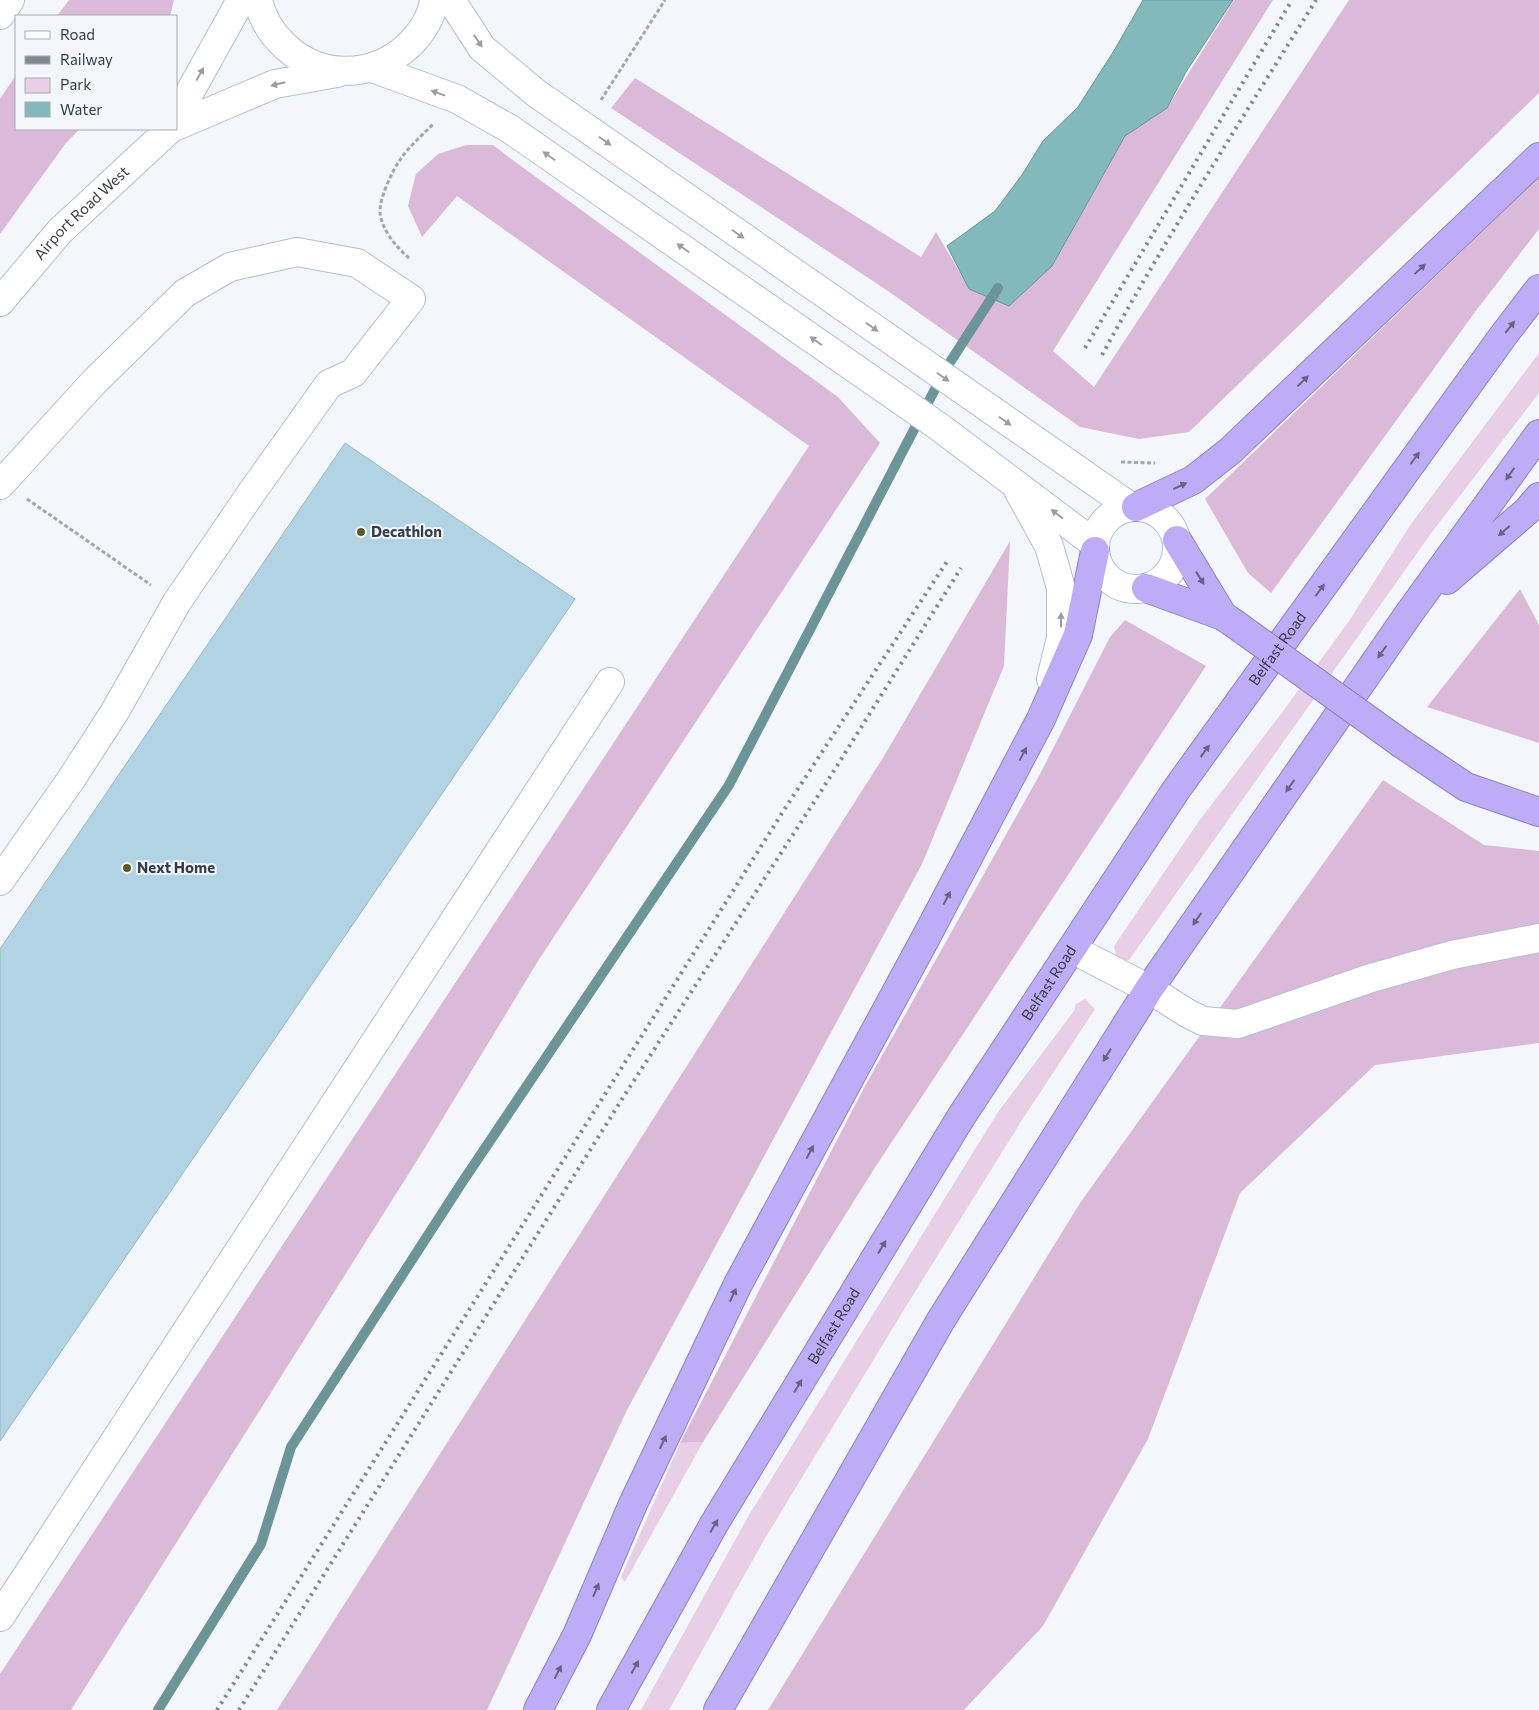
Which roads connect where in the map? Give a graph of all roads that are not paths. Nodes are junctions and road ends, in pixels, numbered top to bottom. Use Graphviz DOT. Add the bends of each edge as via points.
graph roads {
  1 [pos="10,0"];
  2 [pos="241,0"];
  3 [pos="258,0"];
  4 [pos="434,0"];
  5 [pos="451,0"];
  6 [pos="0,15"];
  7 [pos="372,68"];
  8 [pos="343,72"];
  9 [pos="178,115"];
  10 [pos="178,124"];
  11 [pos="168,130"];
  12 [pos="1539,157"];
  13 [pos="1539,289"];
  14 [pos="0,302"];
  15 [pos="1539,434"];
  16 [pos="1013,480"];
  17 [pos="10,490"];
  18 [pos="1539,497"];
  19 [pos="1134,507"];
  20 [pos="1177,540"];
  21 [pos="1095,548"];
  22 [pos="1146,588"];
  23 [pos="1410,612"];
  24 [pos="1228,619"];
  25 [pos="610,682"];
  26 [pos="1041,719"];
  27 [pos="1539,812"];
  28 [pos="0,881"];
  29 [pos="1539,938"];
  30 [pos="1072,949"];
  31 [pos="1149,989"];
  32 [pos="0,1617"];
  33 [pos="538,1710"];
  34 [pos="611,1710"];
  35 [pos="718,1710"];
  1 -- 6 [label="street"];
  9 -- 2 [label="street, Airport Road West, one-way"];
  3 -- 8 [label="street" via="270,31 290,52 315,66"];
  4 -- 7 [label="street" via="433,9 419,36 398,56"];
  5 -- 19 [label="street, one-way" via="482,48 536,93"];
  7 -- 8 [label="street, Airport Road West"];
  16 -- 7 [label="street, one-way" via="900,398 510,129 457,100"];
  8 -- 10 [label="street, Airport Road West, one-way" via="275,84"];
  11 -- 14 [label="street, Airport Road West" via="60,231"];
  19 -- 12 [label="highway, one-way" via="1193,480 1230,451"];
  30 -- 13 [label="highway, Belfast Road, one-way" via="1176,790"];
  15 -- 23 [label="highway, one-way"];
  21 -- 16 [label="street, one-way"];
  26 -- 16 [label="street, one-way" via="1061,638 1061,588 1049,546"];
  17 -- 28 [label="street" via="94,382 185,293 230,267 297,252 357,263 411,299 353,373 329,384 176,602 83,762"];
  18 -- 23 [label="highway, one-way"];
  19 -- 20 [label="street" via="1162,516"];
  19 -- 21 [label="street" via="1111,515 1103,523"];
  20 -- 22 [label="street" via="1178,553 1174,565 1158,584"];
  20 -- 24 [label="highway, one-way"];
  21 -- 22 [label="street" via="1099,565 1118,585"];
  21 -- 26 [label="highway" via="1078,636"];
  22 -- 24 [label="highway"];
  23 -- 31 [label="highway, one-way"];
  24 -- 27 [label="highway, bridge" via="1466,787"];
  25 -- 32 [label="street"];
  33 -- 26 [label="highway, one-way" via="577,1635 633,1504 738,1284"];
  29 -- 31 [label="street" via="1443,958 1368,979 1238,1024 1203,1021"];
  30 -- 31 [label="street"];
  34 -- 30 [label="highway, Belfast Road, one-way" via="714,1524 950,1134"];
  31 -- 35 [label="highway, one-way" via="941,1320"];
}
